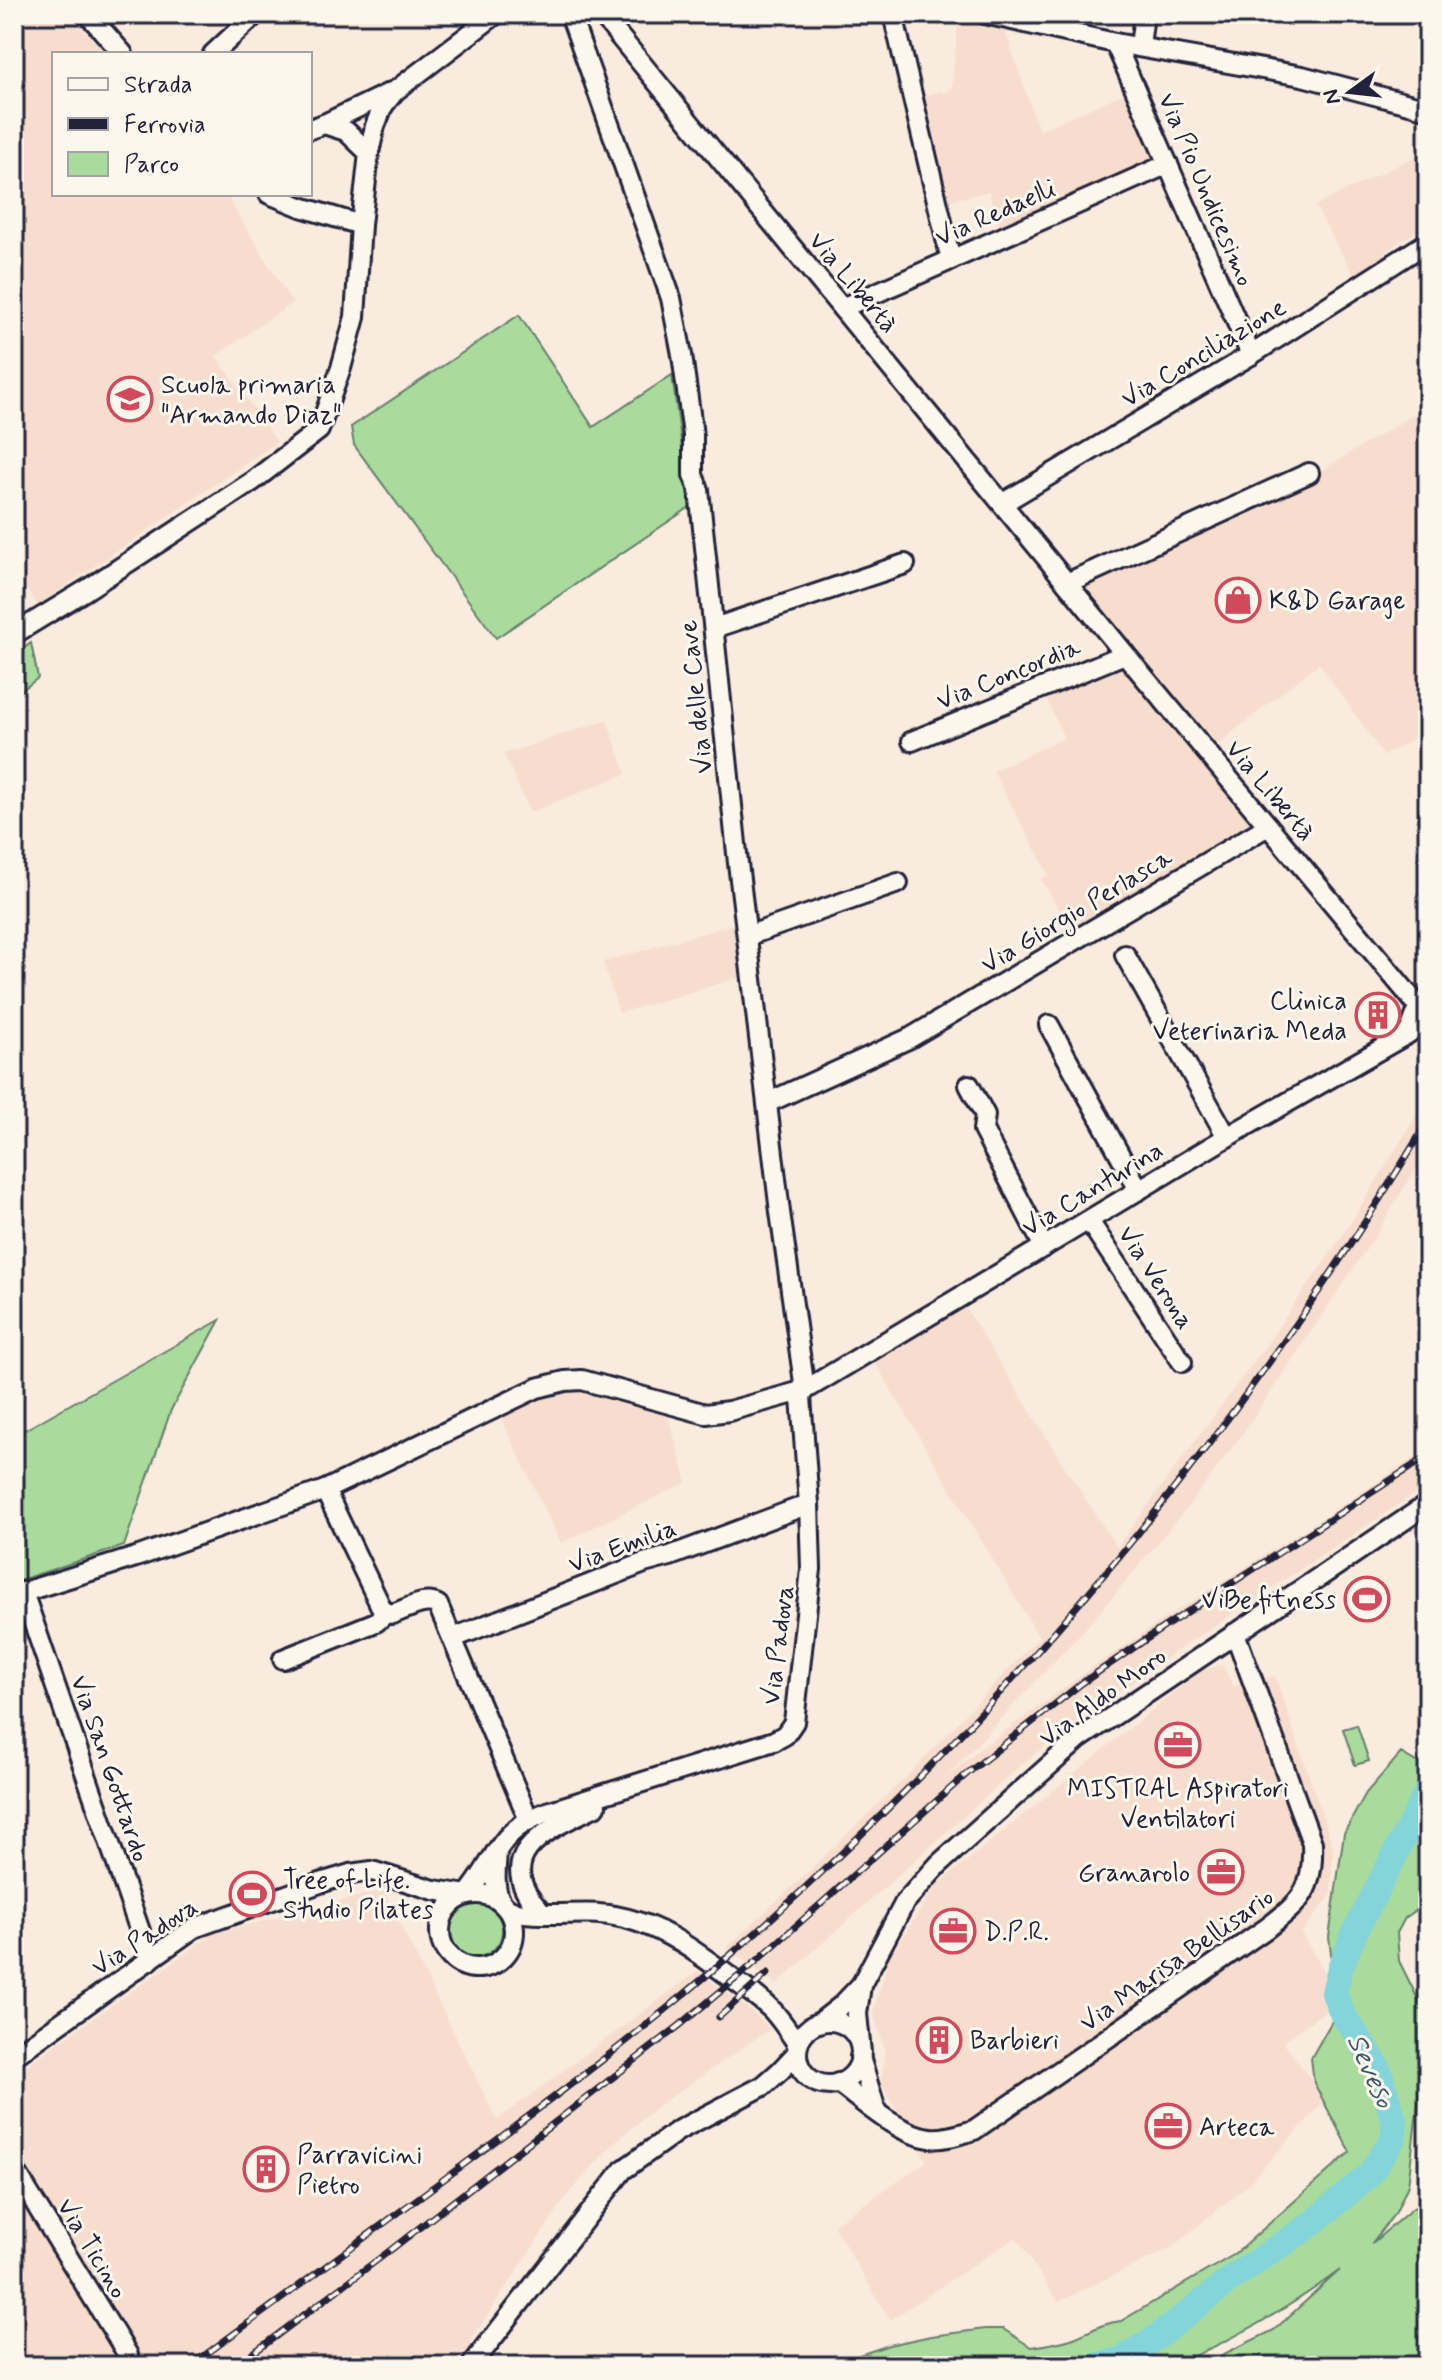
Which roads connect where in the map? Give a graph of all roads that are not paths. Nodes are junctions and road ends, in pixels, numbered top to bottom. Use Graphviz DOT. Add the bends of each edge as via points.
graph roads {
  1 [pos="88,14"];
  2 [pos="256,14"];
  3 [pos="506,14"];
  4 [pos="570,14"];
  5 [pos="601,14"];
  6 [pos="893,14"];
  7 [pos="985,14"];
  8 [pos="1144,14"];
  9 [pos="490,18"];
  10 [pos="1024,18"];
  11 [pos="1115,43"];
  12 [pos="1140,46"];
  13 [pos="121,52"];
  14 [pos="215,52"];
  15 [pos="395,91"];
  16 [pos="1428,109"];
  17 [pos="317,127"];
  18 [pos="369,153"];
  19 [pos="1168,164"];
  20 [pos="276,196"];
  21 [pos="361,225"];
  22 [pos="1428,242"];
  23 [pos="951,260"];
  24 [pos="842,308"];
  25 [pos="1251,355"];
  26 [pos="1309,473"];
  27 [pos="1003,503"];
  28 [pos="905,564"];
  29 [pos="1067,583"];
  30 [pos="714,628"];
  31 [pos="14,634"];
  32 [pos="1125,654"];
  33 [pos="912,741"];
  34 [pos="1268,826"];
  35 [pos="898,883"];
  36 [pos="747,936"];
  37 [pos="1125,955"];
  38 [pos="1049,1025"];
  39 [pos="1409,1033"];
  40 [pos="969,1085"];
  41 [pos="767,1103"];
  42 [pos="1227,1137"];
  43 [pos="1139,1190"];
  44 [pos="1089,1221"];
  45 [pos="1044,1247"];
  46 [pos="1182,1362"];
  47 [pos="805,1390"];
  48 [pos="325,1490"];
  49 [pos="809,1504"];
  50 [pos="1428,1504"];
  51 [pos="19,1594"];
  52 [pos="386,1613"];
  53 [pos="1235,1633"];
  54 [pos="453,1638"];
  55 [pos="283,1659"];
  56 [pos="633,1785"];
  57 [pos="529,1820"];
  58 [pos="498,1849"];
  59 [pos="407,1881"];
  60 [pos="467,1895"];
  61 [pos="505,1907"];
  62 [pos="541,1912"];
  63 [pos="569,1915"];
  64 [pos="440,1927"];
  65 [pos="512,1942"];
  66 [pos="150,1960"];
  67 [pos="861,1985"];
  68 [pos="771,2008"];
  69 [pos="817,2023"];
  70 [pos="798,2049"];
  71 [pos="860,2051"];
  72 [pos="14,2056"];
  73 [pos="813,2080"];
  74 [pos="838,2083"];
  75 [pos="763,2086"];
  76 [pos="876,2110"];
  77 [pos="14,2169"];
  78 [pos="128,2355"];
  79 [pos="471,2366"];
  1 -- 13 [label="street"];
  2 -- 14 [label="street"];
  3 -- 9 [label="street"];
  4 -- 30 [label="street, Via delle Cave" via="671,298 693,435 693,475"];
  5 -- 24 [label="street, Via Libertà"];
  6 -- 23 [label="street"];
  7 -- 10 [label="street"];
  8 -- 12 [label="street"];
  9 -- 15 [label="street"];
  10 -- 11 [label="street"];
  11 -- 12 [label="street"];
  11 -- 19 [label="street, Via Pio Undicesimo"];
  12 -- 16 [label="street" via="1302,76"];
  15 -- 17 [label="street"];
  15 -- 18 [label="street" via="383,106"];
  17 -- 18 [label="street" via="346,131"];
  18 -- 21 [label="street"];
  19 -- 23 [label="street, Via Redaelli"];
  19 -- 25 [label="street, Via Pio Undicesimo"];
  20 -- 21 [label="street"];
  21 -- 31 [label="street" via="355,317 319,430 253,481"];
  22 -- 25 [label="street, Via Conciliazione"];
  23 -- 24 [label="street, Via Redaelli"];
  24 -- 27 [label="street, Via Libertà"];
  25 -- 27 [label="street, Via Conciliazione"];
  26 -- 29 [label="street"];
  27 -- 29 [label="street, Via Libertà"];
  28 -- 30 [label="street"];
  29 -- 32 [label="street, Via Libertà"];
  30 -- 36 [label="street, Via delle Cave"];
  32 -- 33 [label="street, Via Concordia"];
  32 -- 34 [label="street, Via Libertà"];
  34 -- 39 [label="street, Via Libertà" via="1419,1007"];
  34 -- 41 [label="street, Via Giorgio Perlasca" via="910,1038"];
  35 -- 36 [label="street"];
  36 -- 41 [label="street, Via delle Cave"];
  37 -- 42 [label="street"];
  38 -- 43 [label="street"];
  39 -- 42 [label="street, Via Canturina"];
  40 -- 45 [label="street" via="985,1115 983,1130"];
  41 -- 47 [label="street, Via delle Cave"];
  42 -- 43 [label="street, Via Canturina"];
  43 -- 44 [label="street, Via Canturina"];
  44 -- 45 [label="street, Via Canturina"];
  44 -- 46 [label="street, Via Verona"];
  45 -- 47 [label="street, Via Canturina"];
  47 -- 48 [label="street, Via Canturina" via="706,1414 582,1380 565,1381 537,1388"];
  47 -- 49 [label="street, Via Padova" via="801,1397"];
  48 -- 51 [label="street, Via Canturina"];
  48 -- 52 [label="street"];
  49 -- 54 [label="street, Via Emilia"];
  49 -- 56 [label="street, Via Padova" via="811,1575 791,1727 774,1741"];
  50 -- 53 [label="street, Via Aldo Moro"];
  51 -- 66 [label="street, Via San Gottardo"];
  52 -- 54 [label="street" via="432,1602 442,1611"];
  52 -- 55 [label="street" via="374,1623"];
  53 -- 67 [label="street, Via Aldo Moro" via="1079,1739 939,1864 905,1902"];
  53 -- 76 [label="street, Via Marisa Bellisario" via="1312,1843 1310,1877 1296,1905 974,2130 930,2138 891,2125"];
  54 -- 57 [label="street"];
  56 -- 57 [label="street, Via Padova"];
  56 -- 62 [label="street" via="529,1845 521,1879"];
  57 -- 58 [label="street, Via Padova" via="508,1834"];
  58 -- 60 [label="street, Via Padova"];
  58 -- 61 [label="street" via="496,1885"];
  59 -- 60 [label="street, Via Padova"];
  59 -- 64 [label="street" via="423,1896"];
  59 -- 66 [label="street, Via Padova" via="372,1871 350,1874 194,1928"];
  60 -- 61 [label="street" via="488,1895"];
  60 -- 64 [label="street" via="449,1907"];
  61 -- 62 [label="street" via="518,1913"];
  61 -- 65 [label="street" via="514,1930"];
  62 -- 63 [label="street"];
  63 -- 65 [label="street" via="534,1925"];
  63 -- 68 [label="street" via="598,1914 655,1927"];
  64 -- 65 [label="street" via="446,1950 464,1965 498,1961"];
  66 -- 72 [label="street, Via Padova"];
  67 -- 69 [label="street, Via Aldo Moro"];
  67 -- 71 [label="street, Via Aldo Moro"];
  68 -- 69 [label="street"];
  68 -- 70 [label="street"];
  69 -- 70 [label="street" via="807,2029"];
  69 -- 71 [label="street" via="840,2023 856,2036"];
  70 -- 73 [label="street" via="799,2064"];
  70 -- 75 [label="street"];
  71 -- 74 [label="street" via="853,2074"];
  71 -- 76 [label="street"];
  73 -- 74 [label="street"];
  73 -- 75 [label="street"];
  74 -- 76 [label="street, Via Marisa Bellisario"];
  75 -- 79 [label="street" via="679,2130 623,2170"];
  77 -- 78 [label="street, Via Ticino"];
}
